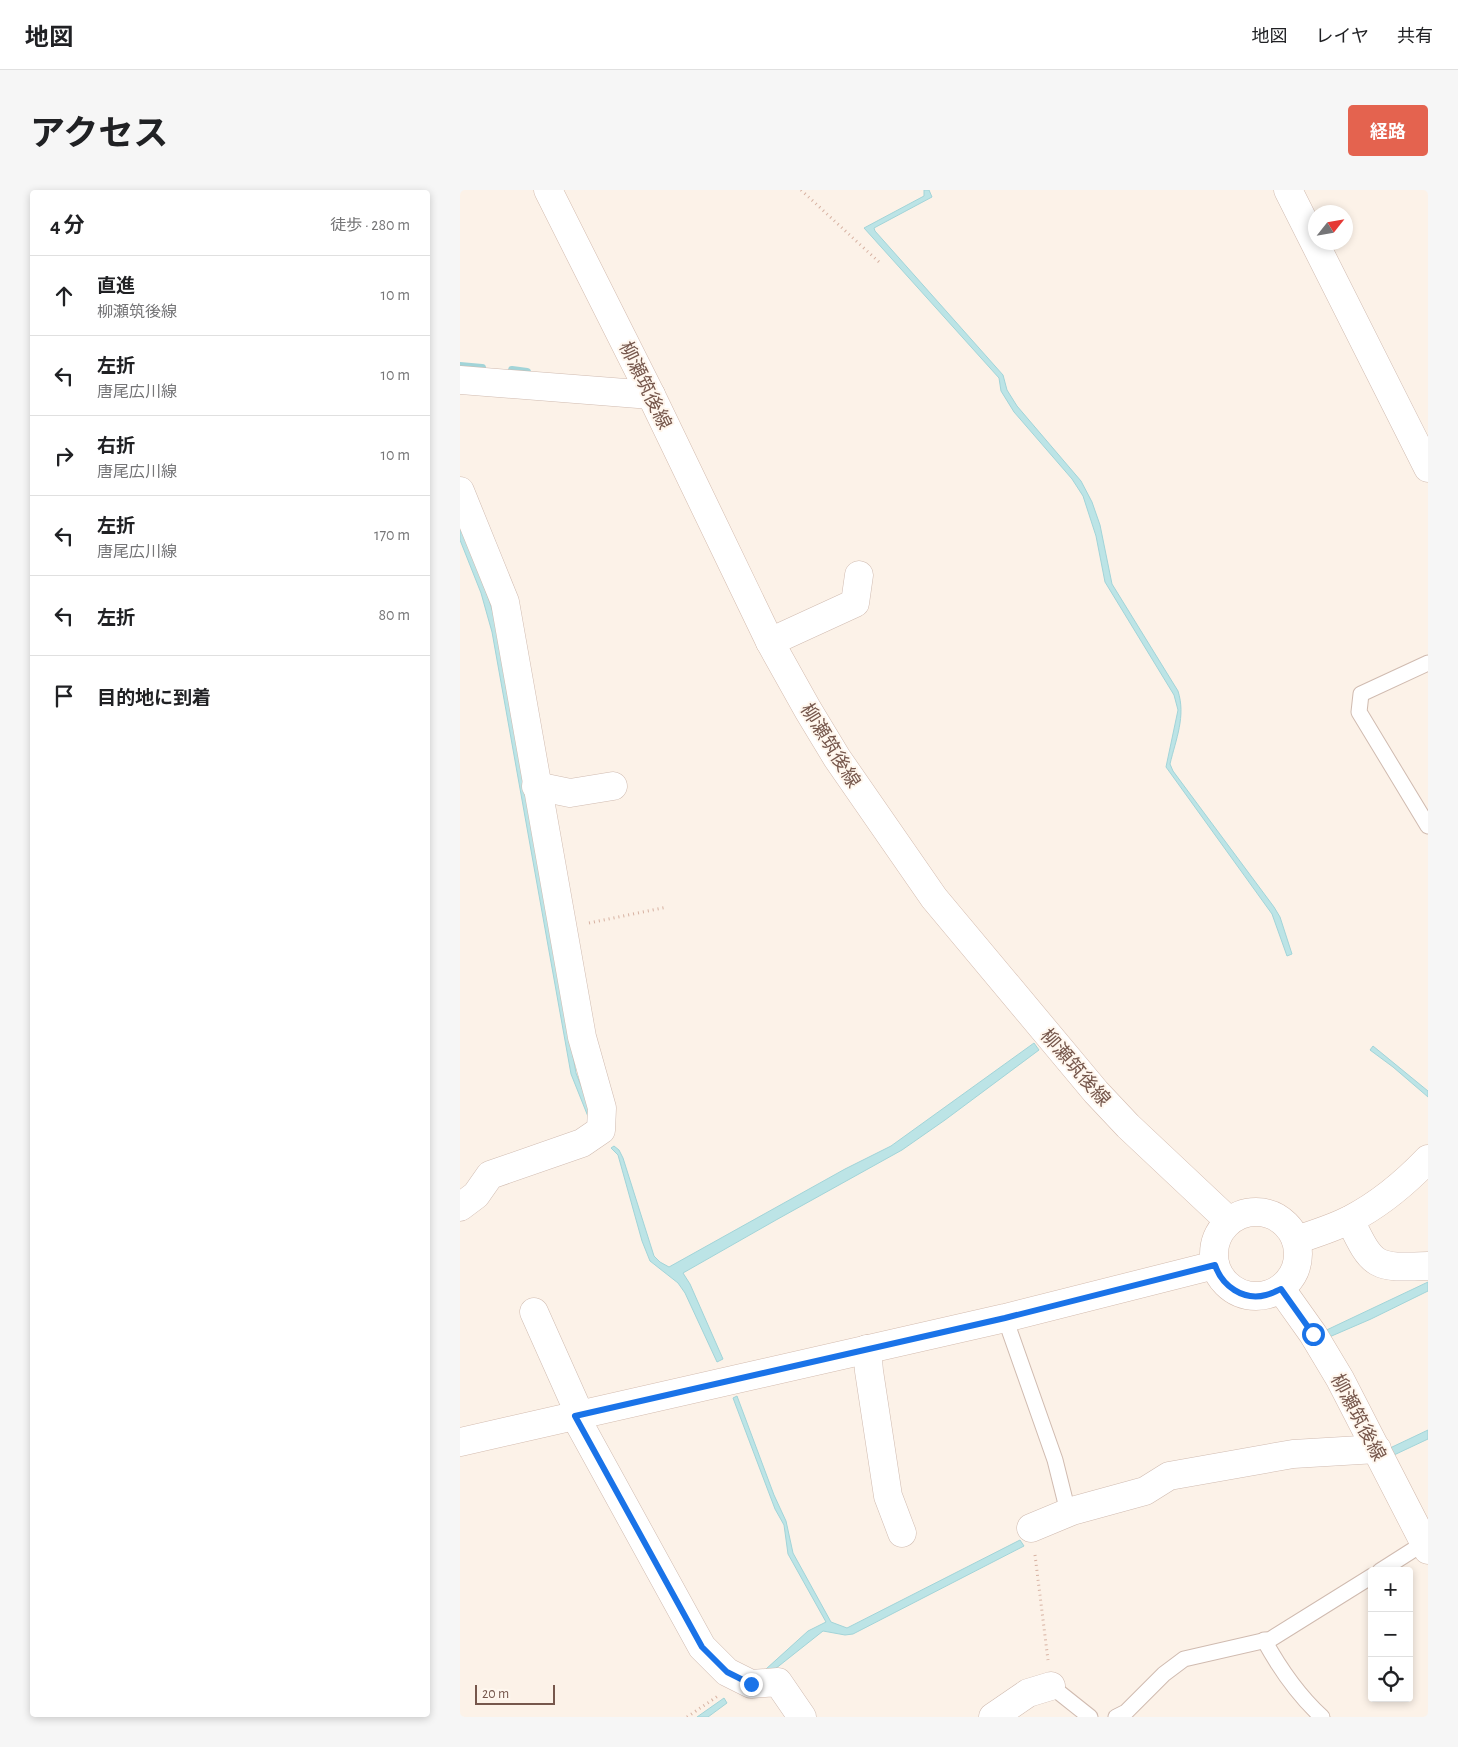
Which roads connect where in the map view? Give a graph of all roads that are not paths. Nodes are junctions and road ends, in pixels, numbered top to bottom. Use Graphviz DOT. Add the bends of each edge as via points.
graph roads {
  1 [pos="548,190"];
  2 [pos="1288,190"];
  3 [pos="460,380"];
  4 [pos="651,394"];
  5 [pos="1428,468"];
  6 [pos="460,491"];
  7 [pos="859,575"];
  8 [pos="770,642"];
  9 [pos="1428,663"];
  10 [pos="536,786"];
  11 [pos="613,786"];
  12 [pos="1428,826"];
  13 [pos="1428,1160"];
  14 [pos="460,1208"];
  15 [pos="1350,1220"];
  16 [pos="1229,1221"];
  17 [pos="1296,1240"];
  18 [pos="1215,1265"];
  19 [pos="1428,1266"];
  20 [pos="1281,1289"];
  21 [pos="534,1312"];
  22 [pos="1005,1318"];
  23 [pos="867,1349"];
  24 [pos="577,1415"];
  25 [pos="460,1442"];
  26 [pos="1377,1449"];
  27 [pos="1068,1512"];
  28 [pos="1031,1528"];
  29 [pos="902,1533"];
  30 [pos="1427,1548"];
  31 [pos="1388,1567"];
  32 [pos="1368,1579"];
  33 [pos="1264,1640"];
  34 [pos="1051,1686"];
  35 [pos="802,1717"];
  36 [pos="993,1717"];
  37 [pos="1090,1717"];
  38 [pos="1116,1717"];
  39 [pos="1322,1717"];
  1 -- 4 [label="main road, 柳瀬筑後線"];
  2 -- 5 [label="main road"];
  3 -- 4 [label="main road"];
  4 -- 8 [label="main road, 柳瀬筑後線"];
  6 -- 10 [label="main road" via="504,602"];
  7 -- 8 [label="main road" via="855,603"];
  8 -- 16 [label="main road, 柳瀬筑後線" via="837,758 934,898 1096,1092"];
  9 -- 12 [label="lane" via="1361,694 1359,712"];
  10 -- 11 [label="main road" via="570,793"];
  10 -- 14 [label="main road" via="582,1038 602,1108 601,1130 582,1143 490,1176 476,1195"];
  13 -- 15 [label="main road" via="1395,1190"];
  15 -- 17 [label="main road"];
  15 -- 19 [label="main road" via="1364,1249 1383,1265"];
  16 -- 17 [label="main road" via="1238,1214 1270,1213 1284,1221"];
  16 -- 18 [label="main road" via="1223,1225 1215,1241"];
  17 -- 20 [label="main road" via="1298,1263"];
  18 -- 20 [label="main road" via="1218,1275 1230,1288 1247,1296 1265,1296"];
  18 -- 22 [label="main road"];
  20 -- 26 [label="main road, 柳瀬筑後線" via="1340,1379"];
  21 -- 24 [label="main road"];
  22 -- 23 [label="main road"];
  22 -- 27 [label="lane" via="1056,1460"];
  23 -- 24 [label="main road"];
  23 -- 29 [label="main road" via="888,1496"];
  24 -- 25 [label="main road"];
  24 -- 35 [label="main road" via="702,1647 727,1672 751,1684 778,1682"];
  26 -- 27 [label="main road" via="1293,1454 1170,1476 1145,1491"];
  26 -- 30 [label="main road, 柳瀬筑後線"];
  27 -- 28 [label="main road"];
  30 -- 31 [label="lane"];
  32 -- 33 [label="lane" via="1272,1639"];
  33 -- 38 [label="lane" via="1184,1659 1126,1712"];
  33 -- 39 [label="lane" via="1281,1670"];
  34 -- 36 [label="main road" via="1028,1693"];
  34 -- 37 [label="lane"];
}
